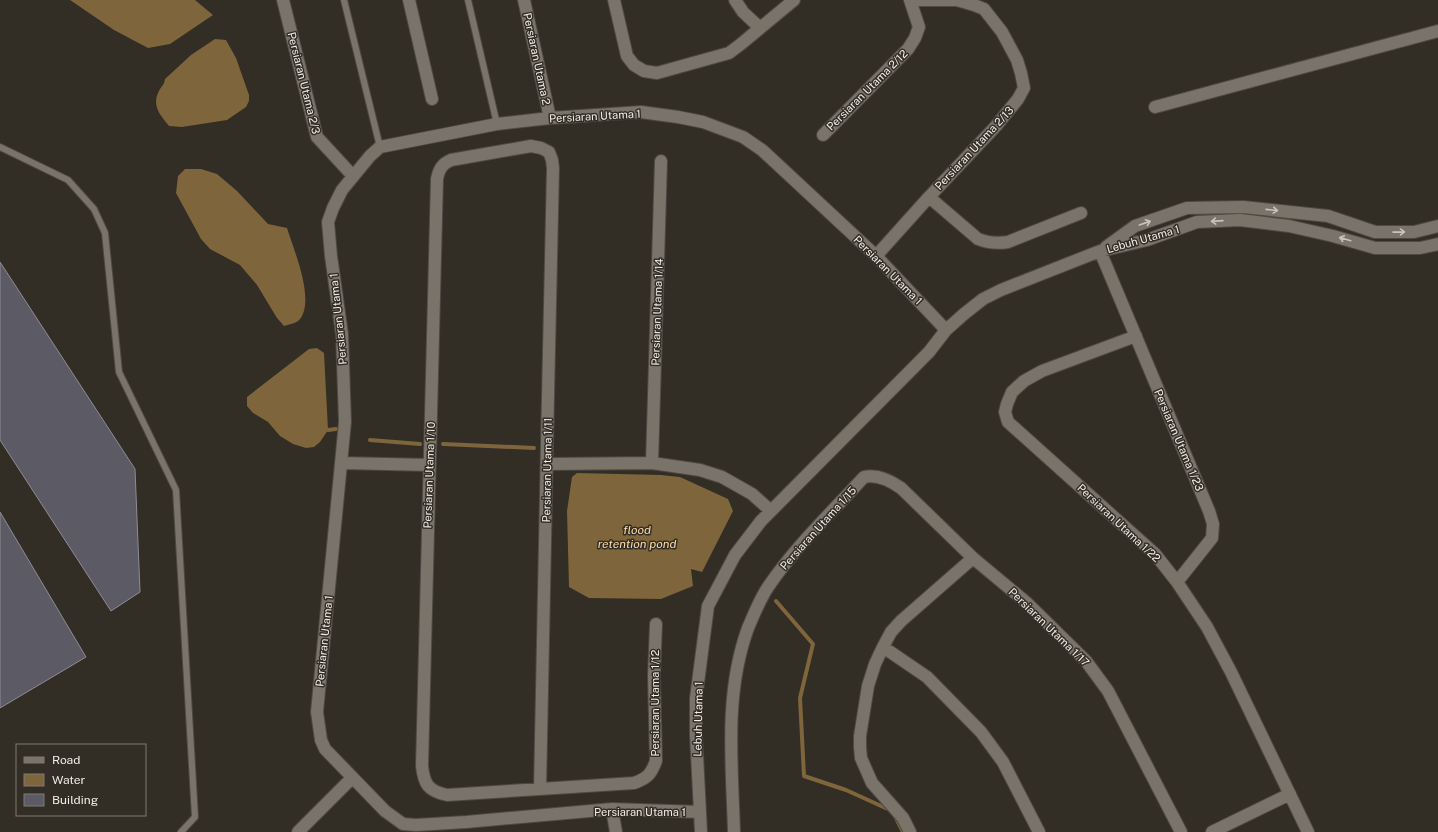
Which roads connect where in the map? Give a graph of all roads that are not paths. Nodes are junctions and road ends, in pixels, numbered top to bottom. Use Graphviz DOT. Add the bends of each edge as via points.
graph roads {
  1 [pos="283,0"];
  2 [pos="344,0"];
  3 [pos="408,0"];
  4 [pos="468,0"];
  5 [pos="524,0"];
  6 [pos="614,0"];
  7 [pos="735,0"];
  8 [pos="794,0"];
  9 [pos="911,0"];
  10 [pos="760,28"];
  11 [pos="1438,31"];
  12 [pos="432,99"];
  13 [pos="1155,106"];
  14 [pos="550,118"];
  15 [pos="497,124"];
  16 [pos="823,135"];
  17 [pos="0,147"];
  18 [pos="380,147"];
  19 [pos="549,152"];
  20 [pos="661,161"];
  21 [pos="353,176"];
  22 [pos="929,197"];
  23 [pos="1080,214"];
  24 [pos="1438,226"];
  25 [pos="1438,244"];
  26 [pos="1100,251"];
  27 [pos="876,256"];
  28 [pos="946,330"];
  29 [pos="1136,336"];
  30 [pos="342,462"];
  31 [pos="652,463"];
  32 [pos="547,464"];
  33 [pos="429,465"];
  34 [pos="885,480"];
  35 [pos="771,511"];
  36 [pos="973,558"];
  37 [pos="1177,582"];
  38 [pos="656,624"];
  39 [pos="882,647"];
  40 [pos="352,778"];
  41 [pos="540,789"];
  42 [pos="1290,794"];
  43 [pos="612,809"];
  44 [pos="700,812"];
  45 [pos="181,832"];
  46 [pos="298,832"];
  47 [pos="616,832"];
  48 [pos="701,832"];
  49 [pos="734,832"];
  50 [pos="910,832"];
  51 [pos="1039,832"];
  52 [pos="1181,832"];
  53 [pos="1212,832"];
  54 [pos="1308,832"];
  1 -- 21 [label="street, Persiaran Utama 2/3" via="316,137"];
  2 -- 18 [label="lane"];
  3 -- 12 [label="street"];
  4 -- 15 [label="lane"];
  5 -- 14 [label="street, Persiaran Utama 2"];
  6 -- 10 [label="street" via="627,56 634,65 644,71 657,73 729,53"];
  7 -- 10 [label="street" via="743,12"];
  8 -- 10 [label="street"];
  9 -- 16 [label="street, Persiaran Utama 2/12" via="919,27 908,49"];
  9 -- 22 [label="street, Persiaran Utama 2/13" via="957,0 984,9 1002,32 1021,72 1024,88 1018,100 996,126"];
  11 -- 13 [label="street"];
  14 -- 15 [label="street, Persiaran Utama 1"];
  14 -- 27 [label="street, Persiaran Utama 1" via="641,112 703,122 743,137 781,167"];
  15 -- 18 [label="street, Persiaran Utama 1"];
  17 -- 45 [label="lane" via="68,180 94,209 104,233 119,372 176,490 195,817"];
  18 -- 21 [label="street, Persiaran Utama 1"];
  19 -- 32 [label="street, Persiaran Utama 1/11" via="553,168"];
  19 -- 33 [label="street, Persiaran Utama 1/10" via="531,146 451,160 438,170"];
  20 -- 31 [label="street, Persiaran Utama 1/14"];
  21 -- 30 [label="street, Persiaran Utama 1" via="342,190 328,222 342,334 345,422"];
  22 -- 23 [label="street" via="973,236 988,243 1008,242"];
  22 -- 27 [label="street, Persiaran Utama 2/13"];
  26 -- 24 [label="street, Lebuh Utama 1, one-way" via="1135,226 1187,208 1243,207 1328,216 1375,232 1414,232"];
  25 -- 26 [label="street, Lebuh Utama 1, one-way" via="1420,248 1375,248 1289,226 1240,220 1197,222 1147,240"];
  26 -- 28 [label="street" via="983,299"];
  26 -- 29 [label="street, Persiaran Utama 1/23"];
  27 -- 28 [label="street, Persiaran Utama 1"];
  28 -- 35 [label="street" via="929,352"];
  29 -- 37 [label="street, Persiaran Utama 1/23" via="1213,524 1212,538"];
  29 -- 37 [label="street, Persiaran Utama 1/22" via="1042,370 1012,392 1005,412 1008,422 1155,554"];
  30 -- 33 [label="street"];
  30 -- 40 [label="street, Persiaran Utama 1" via="317,712 321,740 325,749"];
  31 -- 32 [label="street"];
  31 -- 35 [label="street" via="700,470 722,477 752,494"];
  32 -- 41 [label="street, Persiaran Utama 1/11"];
  33 -- 41 [label="street, Persiaran Utama 1/10" via="422,766 424,780 436,793 447,795"];
  34 -- 36 [label="street, Persiaran Utama 1/17" via="901,488"];
  34 -- 49 [label="street, Persiaran Utama 1/15" via="864,477 789,558 767,588 755,611 744,639 732,698 730,728"];
  35 -- 44 [label="street, Lebuh Utama 1" via="735,555 708,606 696,698"];
  36 -- 39 [label="street" via="901,621"];
  36 -- 52 [label="street, Persiaran Utama 1/17" via="1027,603 1086,661 1112,698"];
  37 -- 42 [label="street, Persiaran Utama 1/22" via="1219,649"];
  38 -- 41 [label="street, Persiaran Utama 1/12" via="656,761 653,768 645,779 634,783"];
  39 -- 50 [label="street" via="868,686 860,736 861,758 872,783 903,818"];
  39 -- 51 [label="street" via="927,677 981,732 1003,762"];
  40 -- 43 [label="street, Persiaran Utama 1" via="384,811 404,824 466,822"];
  40 -- 46 [label="street"];
  42 -- 53 [label="street"];
  42 -- 54 [label="street, Persiaran Utama 1/22"];
  43 -- 44 [label="street, Persiaran Utama 1"];
  43 -- 47 [label="street"];
  44 -- 48 [label="street, Lebuh Utama 1"];
}
